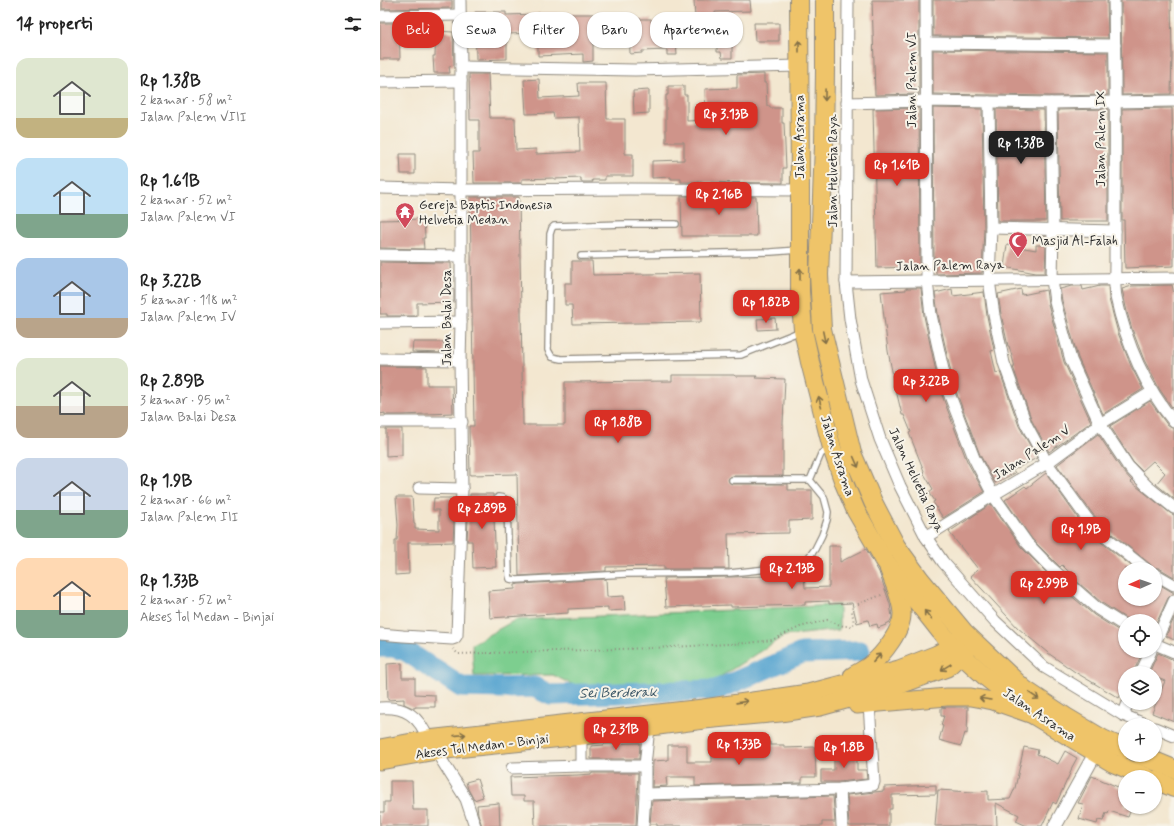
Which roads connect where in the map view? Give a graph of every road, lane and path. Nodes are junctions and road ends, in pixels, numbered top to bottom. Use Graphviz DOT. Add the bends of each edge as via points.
graph roads {
  1 [pos="460,0"];
  2 [pos="799,0"];
  3 [pos="825,0"];
  4 [pos="848,0"];
  5 [pos="926,0"];
  6 [pos="1114,0"];
  7 [pos="460,12"];
  8 [pos="452,15"];
  9 [pos="380,16"];
  10 [pos="927,43"];
  11 [pos="1115,45"];
  12 [pos="461,48"];
  13 [pos="799,66"];
  14 [pos="461,67"];
  15 [pos="380,82"];
  16 [pos="461,82"];
  17 [pos="926,100"];
  18 [pos="1174,101"];
  19 [pos="989,102"];
  20 [pos="1116,102"];
  21 [pos="847,103"];
  22 [pos="1051,103"];
  23 [pos="380,188"];
  24 [pos="461,190"];
  25 [pos="800,190"];
  26 [pos="676,224"];
  27 [pos="991,228"];
  28 [pos="1053,230"];
  29 [pos="1115,231"];
  30 [pos="800,250"];
  31 [pos="380,255"];
  32 [pos="461,256"];
  33 [pos="581,256"];
  34 [pos="1115,278"];
  35 [pos="1174,278"];
  36 [pos="1052,279"];
  37 [pos="989,280"];
  38 [pos="927,281"];
  39 [pos="846,282"];
  40 [pos="461,322"];
  41 [pos="380,323"];
  42 [pos="803,330"];
  43 [pos="380,359"];
  44 [pos="460,360"];
  45 [pos="1152,392"];
  46 [pos="380,422"];
  47 [pos="462,422"];
  48 [pos="1174,422"];
  49 [pos="1100,424"];
  50 [pos="832,448"];
  51 [pos="1048,463"];
  52 [pos="732,480"];
  53 [pos="810,480"];
  54 [pos="419,488"];
  55 [pos="462,489"];
  56 [pos="993,495"];
  57 [pos="498,497"];
  58 [pos="1174,508"];
  59 [pos="926,538"];
  60 [pos="885,561"];
  61 [pos="1137,562"];
  62 [pos="1162,578"];
  63 [pos="1174,584"];
  64 [pos="896,590"];
  65 [pos="1174,601"];
  66 [pos="1118,622"];
  67 [pos="1162,628"];
  68 [pos="380,634"];
  69 [pos="970,637"];
  70 [pos="442,638"];
  71 [pos="1162,647"];
  72 [pos="956,650"];
  73 [pos="1174,652"];
  74 [pos="832,687"];
  75 [pos="869,704"];
  76 [pos="820,707"];
  77 [pos="380,708"];
  78 [pos="1125,710"];
  79 [pos="1123,714"];
  80 [pos="1035,716"];
  81 [pos="1132,718"];
  82 [pos="649,727"];
  83 [pos="581,728"];
  84 [pos="1162,731"];
  85 [pos="1174,736"];
  86 [pos="432,745"];
  87 [pos="1118,746"];
  88 [pos="380,748"];
  89 [pos="1096,752"];
  90 [pos="380,761"];
  91 [pos="1157,762"];
  92 [pos="581,766"];
  93 [pos="645,766"];
  94 [pos="512,768"];
  95 [pos="1174,769"];
  96 [pos="1130,770"];
  97 [pos="1162,783"];
  98 [pos="1174,788"];
  99 [pos="840,789"];
  100 [pos="645,794"];
  101 [pos="475,826"];
  102 [pos="643,826"];
  103 [pos="842,826"];
  104 [pos="1055,826"];
  1 -- 7 [label="street, Jalan Balai Desa"];
  13 -- 2 [label="highway, Jalan Asrama, one-way"];
  3 -- 69 [label="highway, Jalan Asrama, one-way" via="825,130 820,275 822,329 827,355 852,453 873,502 896,546 920,579"];
  4 -- 21 [label="street, Jalan Helvetia Raya"];
  5 -- 10 [label="street, Jalan Palem VI"];
  6 -- 11 [label="street, Jalan Palem IX"];
  8 -- 9 [label="street"];
  10 -- 11 [label="street"];
  10 -- 17 [label="street, Jalan Palem VI"];
  11 -- 20 [label="street, Jalan Palem IX"];
  12 -- 14 [label="street, Jalan Balai Desa"];
  13 -- 14 [label="street" via="635,70"];
  13 -- 25 [label="highway, Jalan Asrama"];
  14 -- 16 [label="street, Jalan Balai Desa"];
  15 -- 16 [label="street"];
  16 -- 24 [label="street, Jalan Balai Desa"];
  17 -- 19 [label="street"];
  17 -- 21 [label="street"];
  17 -- 38 [label="street, Jalan Palem VI"];
  18 -- 20 [label="street"];
  19 -- 22 [label="street"];
  19 -- 27 [label="street"];
  20 -- 22 [label="street"];
  20 -- 29 [label="street, Jalan Palem IX"];
  21 -- 39 [label="street, Jalan Helvetia Raya"];
  22 -- 28 [label="street"];
  23 -- 24 [label="street"];
  24 -- 25 [label="street"];
  24 -- 32 [label="street, Jalan Balai Desa"];
  25 -- 30 [label="highway, Jalan Asrama"];
  26 -- 42 [label="lane" via="552,228 548,350 552,357 562,359 741,355"];
  27 -- 28 [label="street"];
  27 -- 37 [label="street"];
  28 -- 29 [label="street"];
  28 -- 36 [label="street"];
  29 -- 34 [label="street, Jalan Palem IX"];
  30 -- 33 [label="lane"];
  42 -- 30 [label="highway, Jalan Asrama, one-way"];
  31 -- 32 [label="street"];
  32 -- 40 [label="street, Jalan Balai Desa"];
  34 -- 35 [label="street, Jalan Palem Raya"];
  34 -- 36 [label="street, Jalan Palem Raya"];
  34 -- 45 [label="street, Jalan Palem IX" via="1123,324 1137,363"];
  36 -- 37 [label="street, Jalan Palem Raya"];
  36 -- 49 [label="street" via="1055,302 1071,360"];
  37 -- 38 [label="street, Jalan Palem Raya"];
  37 -- 51 [label="street" via="1004,363 1026,424"];
  38 -- 39 [label="street, Jalan Palem Raya"];
  38 -- 56 [label="street, Jalan Palem VI" via="931,315 947,388 974,458"];
  39 -- 59 [label="street, Jalan Helvetia Raya" via="861,380 880,439"];
  40 -- 41 [label="street"];
  40 -- 44 [label="street, Jalan Balai Desa"];
  50 -- 42 [label="highway, Jalan Asrama, one-way"];
  43 -- 44 [label="street"];
  44 -- 47 [label="street, Jalan Balai Desa"];
  45 -- 48 [label="street, Jalan Palem IX"];
  45 -- 49 [label="street, Jalan Palem V"];
  46 -- 47 [label="street"];
  47 -- 55 [label="street, Jalan Balai Desa"];
  49 -- 51 [label="street, Jalan Palem V"];
  49 -- 58 [label="street" via="1128,466"];
  50 -- 53 [label="lane" via="821,454"];
  50 -- 60 [label="highway, Jalan Asrama" via="856,511"];
  51 -- 56 [label="street, Jalan Palem V"];
  51 -- 61 [label="street" via="1086,517"];
  52 -- 53 [label="lane"];
  53 -- 57 [label="lane" via="824,497 828,512 822,535 805,562 796,566 730,573 510,579 508,504 505,499"];
  54 -- 55 [label="street"];
  55 -- 70 [label="street, Jalan Balai Desa" via="457,635 455,638"];
  56 -- 59 [label="street, Jalan Palem V"];
  56 -- 66 [label="street, Jalan Palem VI" via="1027,542 1051,568 1098,609"];
  59 -- 79 [label="street, Jalan Helvetia Raya" via="943,562 995,621 1044,667"];
  60 -- 64 [label="main road"];
  72 -- 60 [label="highway, Jalan Asrama, one-way"];
  62 -- 63 [label="street"];
  64 -- 70 [label="path" via="854,606 854,621 850,626 827,620 800,627 772,640 652,648 458,654"];
  74 -- 64 [label="main road, one-way" via="870,665 890,644 899,628 902,614"];
  65 -- 67 [label="street"];
  68 -- 70 [label="street"];
  69 -- 72 [label="main road, Akses Tol Medan - Binjai"];
  69 -- 87 [label="highway, Jalan Asrama, one-way" via="1024,689 1078,725"];
  71 -- 73 [label="street"];
  72 -- 74 [label="main road, Akses Tol Medan - Binjai"];
  72 -- 76 [label="main road, Akses Tol Medan - Binjai, one-way" via="947,668 900,686"];
  72 -- 80 [label="highway, Jalan Asrama"];
  83 -- 74 [label="main road, Akses Tol Medan - Binjai, one-way"];
  75 -- 76 [label="main road"];
  80 -- 75 [label="main road, one-way" via="993,701 971,697"];
  75 -- 99 [label="street" via="873,785"];
  76 -- 82 [label="main road, Akses Tol Medan - Binjai"];
  77 -- 86 [label="street" via="395,707 409,713 425,730"];
  78 -- 79 [label="street"];
  79 -- 81 [label="street, Jalan Helvetia Raya"];
  80 -- 89 [label="highway, Jalan Asrama"];
  82 -- 83 [label="main road, Akses Tol Medan - Binjai"];
  82 -- 93 [label="street"];
  83 -- 86 [label="main road, Akses Tol Medan - Binjai"];
  83 -- 92 [label="street"];
  84 -- 85 [label="street"];
  86 -- 88 [label="main road, Akses Tol Medan - Binjai"];
  86 -- 90 [label="main road, Akses Tol Medan - Binjai"];
  86 -- 101 [label="street" via="466,799"];
  89 -- 96 [label="highway, Jalan Asrama"];
  89 -- 104 [label="street"];
  91 -- 95 [label="highway"];
  92 -- 93 [label="street"];
  92 -- 94 [label="street"];
  93 -- 100 [label="street"];
  97 -- 98 [label="highway"];
  99 -- 100 [label="street"];
  99 -- 103 [label="street"];
  100 -- 102 [label="street"];
}
